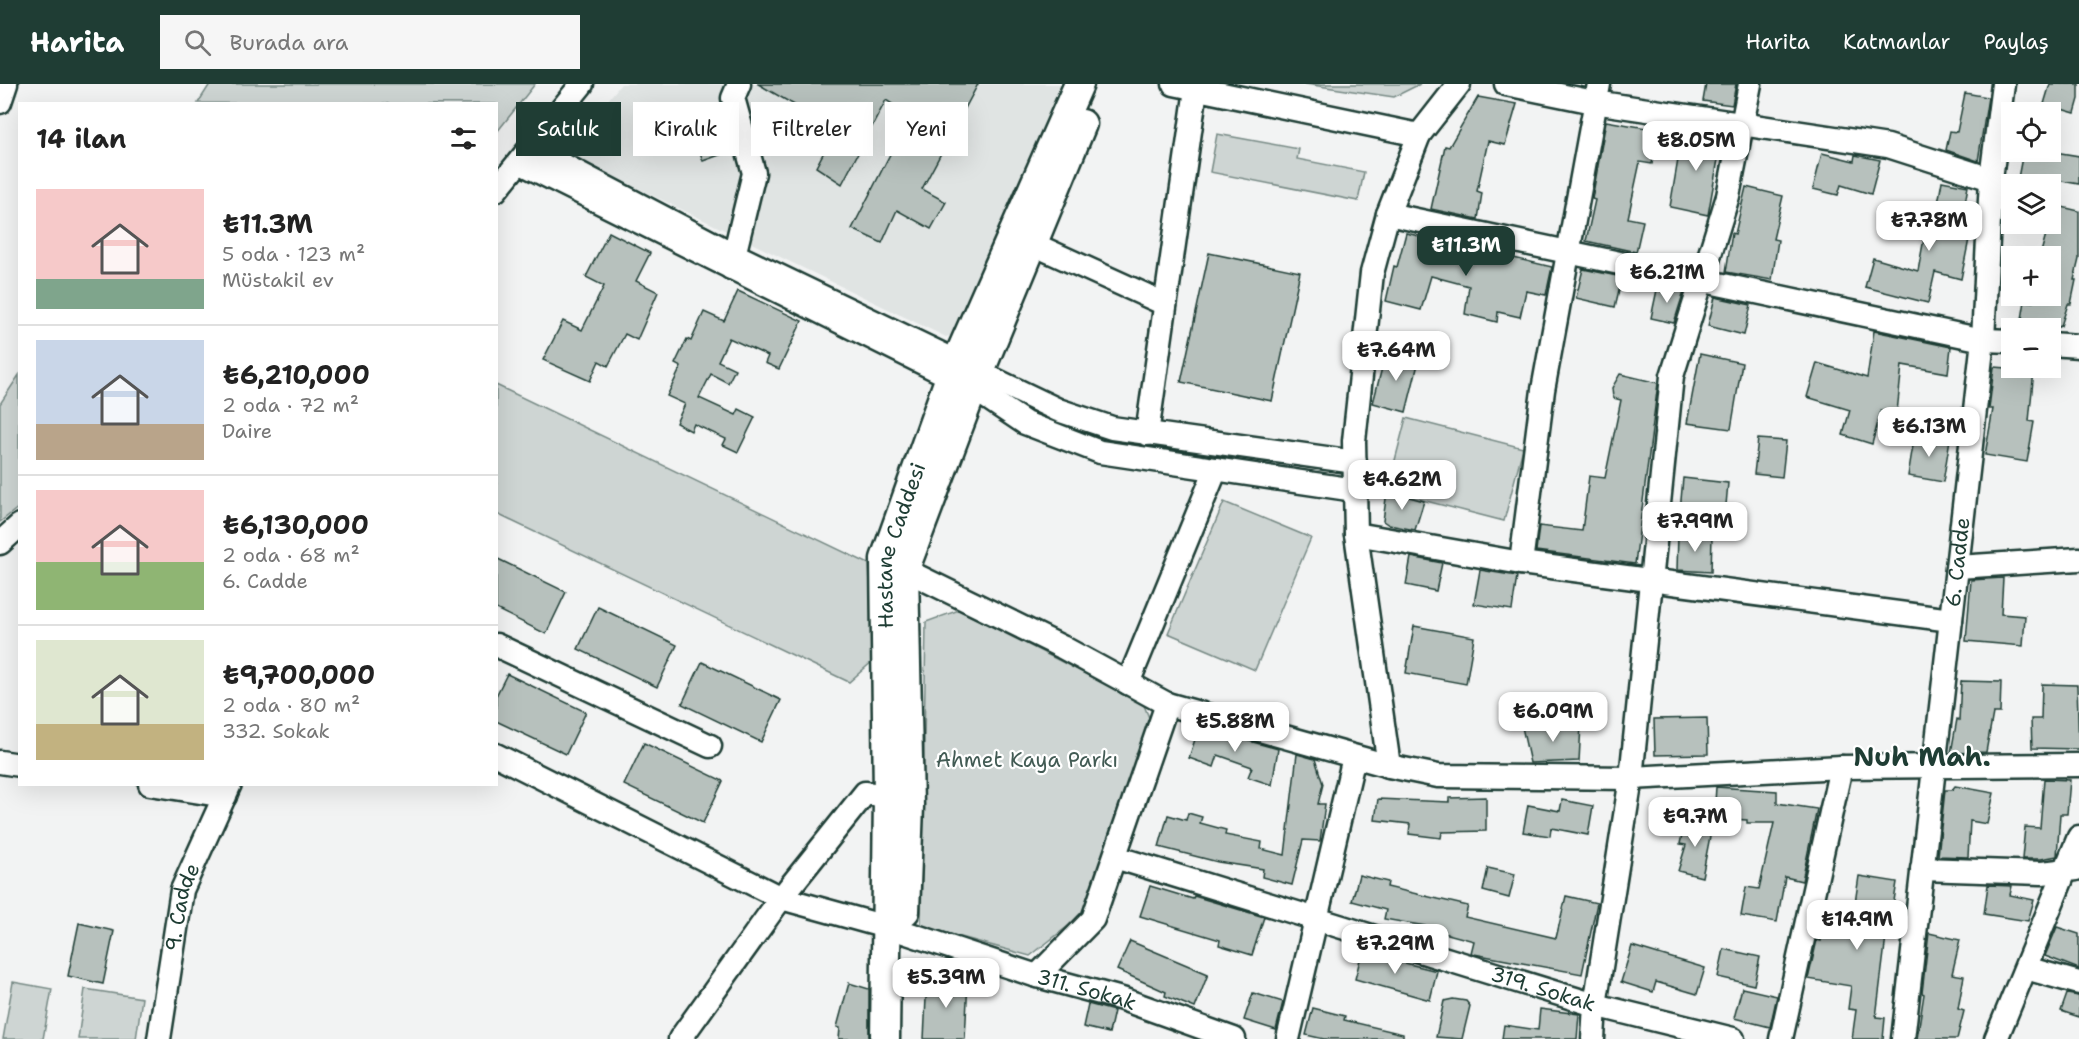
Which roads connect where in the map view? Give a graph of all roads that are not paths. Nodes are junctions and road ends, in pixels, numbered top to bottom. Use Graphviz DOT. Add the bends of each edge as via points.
graph roads {
  1 [pos="6,84"];
  2 [pos="582,84"];
  3 [pos="739,84"];
  4 [pos="1080,84"];
  5 [pos="1098,84"];
  6 [pos="1459,84"];
  7 [pos="1506,84"];
  8 [pos="1750,84"];
  9 [pos="2003,84"];
  10 [pos="1185,86"];
  11 [pos="1597,93"];
  12 [pos="0,102"];
  13 [pos="568,102"];
  14 [pos="1742,123"];
  15 [pos="1419,135"];
  16 [pos="524,156"];
  17 [pos="527,156"];
  18 [pos="1991,179"];
  19 [pos="498,188"];
  20 [pos="1388,214"];
  21 [pos="1032,244"];
  22 [pos="1568,252"];
  23 [pos="732,262"];
  24 [pos="1702,281"];
  25 [pos="1165,304"];
  26 [pos="1983,339"];
  27 [pos="2001,341"];
  28 [pos="2061,345"];
  29 [pos="2079,346"];
  30 [pos="965,375"];
  31 [pos="1147,434"];
  32 [pos="1355,462"];
  33 [pos="1216,470"];
  34 [pos="1355,490"];
  35 [pos="18,527"];
  36 [pos="1356,534"];
  37 [pos="0,543"];
  38 [pos="2079,559"];
  39 [pos="1521,563"];
  40 [pos="894,565"];
  41 [pos="1958,567"];
  42 [pos="1649,580"];
  43 [pos="1951,620"];
  44 [pos="498,646"];
  45 [pos="1128,683"];
  46 [pos="1167,704"];
  47 [pos="710,746"];
  48 [pos="498,756"];
  49 [pos="1354,757"];
  50 [pos="0,762"];
  51 [pos="18,765"];
  52 [pos="1934,765"];
  53 [pos="2079,765"];
  54 [pos="1389,766"];
  55 [pos="1842,767"];
  56 [pos="1631,778"];
  57 [pos="176,786"];
  58 [pos="227,790"];
  59 [pos="898,801"];
  60 [pos="2079,837"];
  61 [pos="1114,857"];
  62 [pos="1922,868"];
  63 [pos="2072,868"];
  64 [pos="781,898"];
  65 [pos="1314,919"];
  66 [pos="895,930"];
  67 [pos="2026,968"];
  68 [pos="1037,976"];
  69 [pos="2079,983"];
  70 [pos="1595,1005"];
  71 [pos="159,1039"];
  72 [pos="680,1039"];
  73 [pos="885,1039"];
  74 [pos="904,1039"];
  75 [pos="1234,1039"];
  76 [pos="1288,1039"];
  77 [pos="1593,1039"];
  78 [pos="1733,1039"];
  79 [pos="1781,1039"];
  80 [pos="1903,1039"];
  81 [pos="1996,1039"];
  1 -- 12 [label="street"];
  2 -- 13 [label="street"];
  3 -- 23 [label="street" via="733,98 754,173"];
  4 -- 30 [label="main road, Hastane Caddesi"];
  5 -- 21 [label="main road, Hastane Caddesi"];
  6 -- 15 [label="street"];
  7 -- 11 [label="street"];
  8 -- 14 [label="street"];
  9 -- 18 [label="street, 6. Cadde"];
  10 -- 15 [label="street"];
  10 -- 25 [label="street"];
  11 -- 14 [label="street"];
  11 -- 22 [label="street"];
  14 -- 18 [label="street" via="1888,146"];
  14 -- 24 [label="street" via="1728,196"];
  15 -- 20 [label="street"];
  16 -- 19 [label="street"];
  17 -- 23 [label="street"];
  18 -- 26 [label="street, 6. Cadde"];
  20 -- 22 [label="street"];
  20 -- 32 [label="street" via="1372,273"];
  21 -- 25 [label="street"];
  21 -- 30 [label="main road, Hastane Caddesi"];
  22 -- 24 [label="street"];
  22 -- 39 [label="street" via="1543,390"];
  23 -- 30 [label="street"];
  24 -- 26 [label="street"];
  24 -- 42 [label="street" via="1672,376"];
  25 -- 31 [label="street"];
  26 -- 27 [label="street"];
  26 -- 41 [label="street, 6. Cadde"];
  28 -- 29 [label="street"];
  30 -- 31 [label="street" via="1112,428"];
  30 -- 33 [label="street" via="1025,423 1100,452"];
  30 -- 40 [label="main road, Hastane Caddesi"];
  31 -- 32 [label="street"];
  32 -- 34 [label="street"];
  33 -- 34 [label="street"];
  33 -- 45 [label="street"];
  34 -- 36 [label="street"];
  35 -- 37 [label="street"];
  36 -- 39 [label="street"];
  36 -- 54 [label="street"];
  38 -- 41 [label="street"];
  39 -- 42 [label="street"];
  40 -- 45 [label="street"];
  40 -- 59 [label="main road, Hastane Caddesi"];
  41 -- 43 [label="street, 6. Cadde"];
  42 -- 43 [label="street"];
  42 -- 56 [label="street"];
  43 -- 52 [label="street, 6. Cadde"];
  44 -- 47 [label="street"];
  45 -- 46 [label="street"];
  46 -- 49 [label="street"];
  46 -- 61 [label="street"];
  48 -- 64 [label="street, 311. Sokak"];
  49 -- 54 [label="street"];
  49 -- 65 [label="street"];
  50 -- 51 [label="street"];
  52 -- 53 [label="street"];
  52 -- 55 [label="street"];
  52 -- 62 [label="street, 6. Cadde"];
  54 -- 56 [label="street" via="1438,776"];
  55 -- 56 [label="street"];
  55 -- 79 [label="street"];
  56 -- 70 [label="street"];
  57 -- 58 [label="street"];
  58 -- 71 [label="street, 9. Cadde" via="182,890"];
  59 -- 64 [label="street" via="865,794"];
  59 -- 66 [label="main road, Hastane Caddesi"];
  60 -- 63 [label="street"];
  61 -- 65 [label="street, 319. Sokak"];
  61 -- 68 [label="street" via="1093,919"];
  62 -- 63 [label="street" via="2042,873"];
  62 -- 80 [label="street, 6. Cadde"];
  63 -- 67 [label="street"];
  64 -- 66 [label="street, 311. Sokak"];
  64 -- 72 [label="street"];
  65 -- 70 [label="street, 319. Sokak"];
  65 -- 76 [label="street"];
  66 -- 68 [label="street, 311. Sokak"];
  66 -- 73 [label="main road, Hastane Caddesi"];
  66 -- 74 [label="main road, Hastane Caddesi"];
  67 -- 69 [label="street"];
  67 -- 81 [label="street"];
  68 -- 75 [label="street, 311. Sokak" via="1122,999"];
  70 -- 77 [label="street"];
  70 -- 78 [label="street, 319. Sokak"];
}
